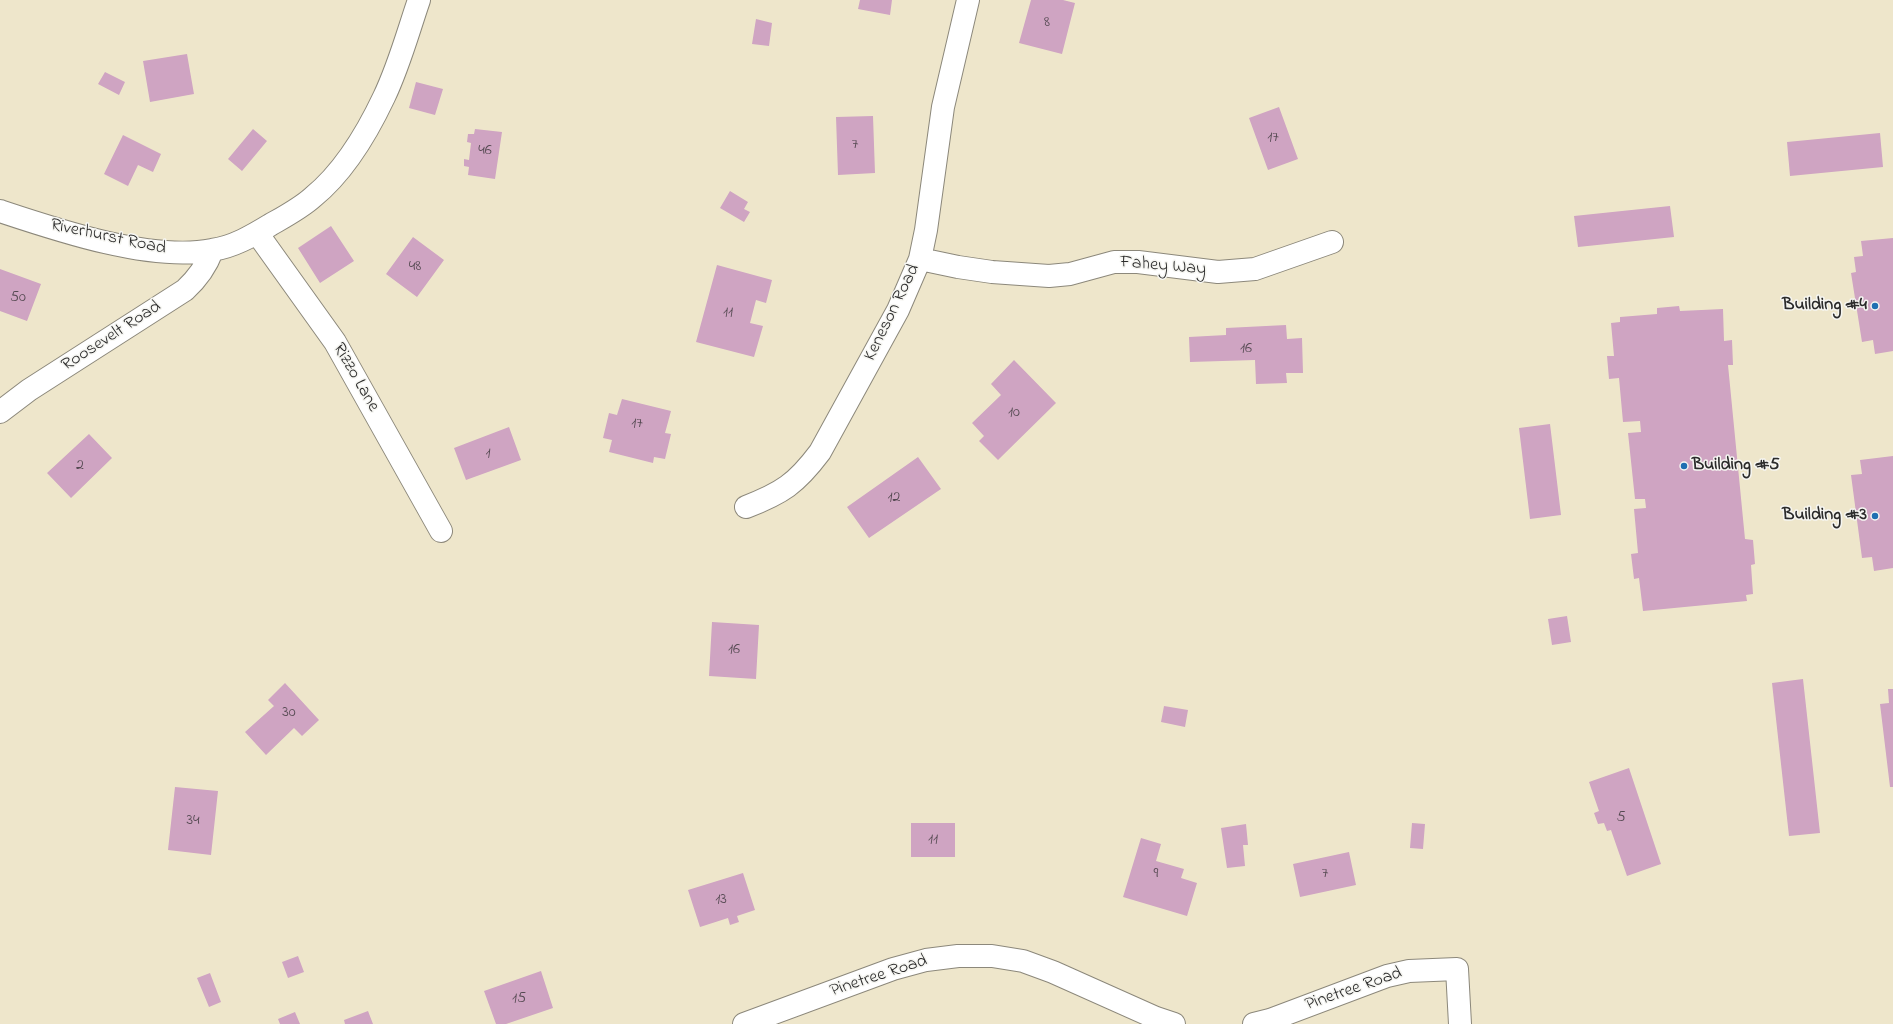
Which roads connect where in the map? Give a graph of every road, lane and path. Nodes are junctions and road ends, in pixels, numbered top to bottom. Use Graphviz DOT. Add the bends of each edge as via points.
graph roads {
  1 [pos="419,0"];
  2 [pos="968,0"];
  3 [pos="0,211"];
  4 [pos="257,233"];
  5 [pos="1332,242"];
  6 [pos="212,250"];
  7 [pos="920,259"];
  8 [pos="0,412"];
  9 [pos="746,507"];
  10 [pos="441,531"];
  11 [pos="776,1018"];
  12 [pos="744,1024"];
  13 [pos="1174,1024"];
  14 [pos="1254,1024"];
  15 [pos="1460,1024"];
  1 -- 4 [label="street, Riverhurst Road" via="385,95 356,148 335,176 313,198"];
  2 -- 7 [label="street, Keneson Road" via="943,107"];
  3 -- 6 [label="street, Riverhurst Road" via="77,235 125,245 163,251"];
  4 -- 6 [label="street, Riverhurst Road" via="235,244"];
  4 -- 10 [label="street, Rizzo Lane" via="335,342"];
  5 -- 7 [label="street, Fahey Way" via="1255,269 1218,272 1138,262 1114,262 1070,274 1049,276 992,272"];
  6 -- 8 [label="street, Roosevelt Road" via="206,266 185,290 29,390"];
  7 -- 9 [label="street, Keneson Road" via="898,310 820,452 805,473 787,488"];
  11 -- 12 [label="street, Pinetree Road"];
  11 -- 13 [label="street, Pinetree Road" via="893,969 926,960 958,956 992,956 1023,961 1053,972"];
  14 -- 15 [label="street, Pinetree Road" via="1387,976 1409,971 1457,969"];
}
